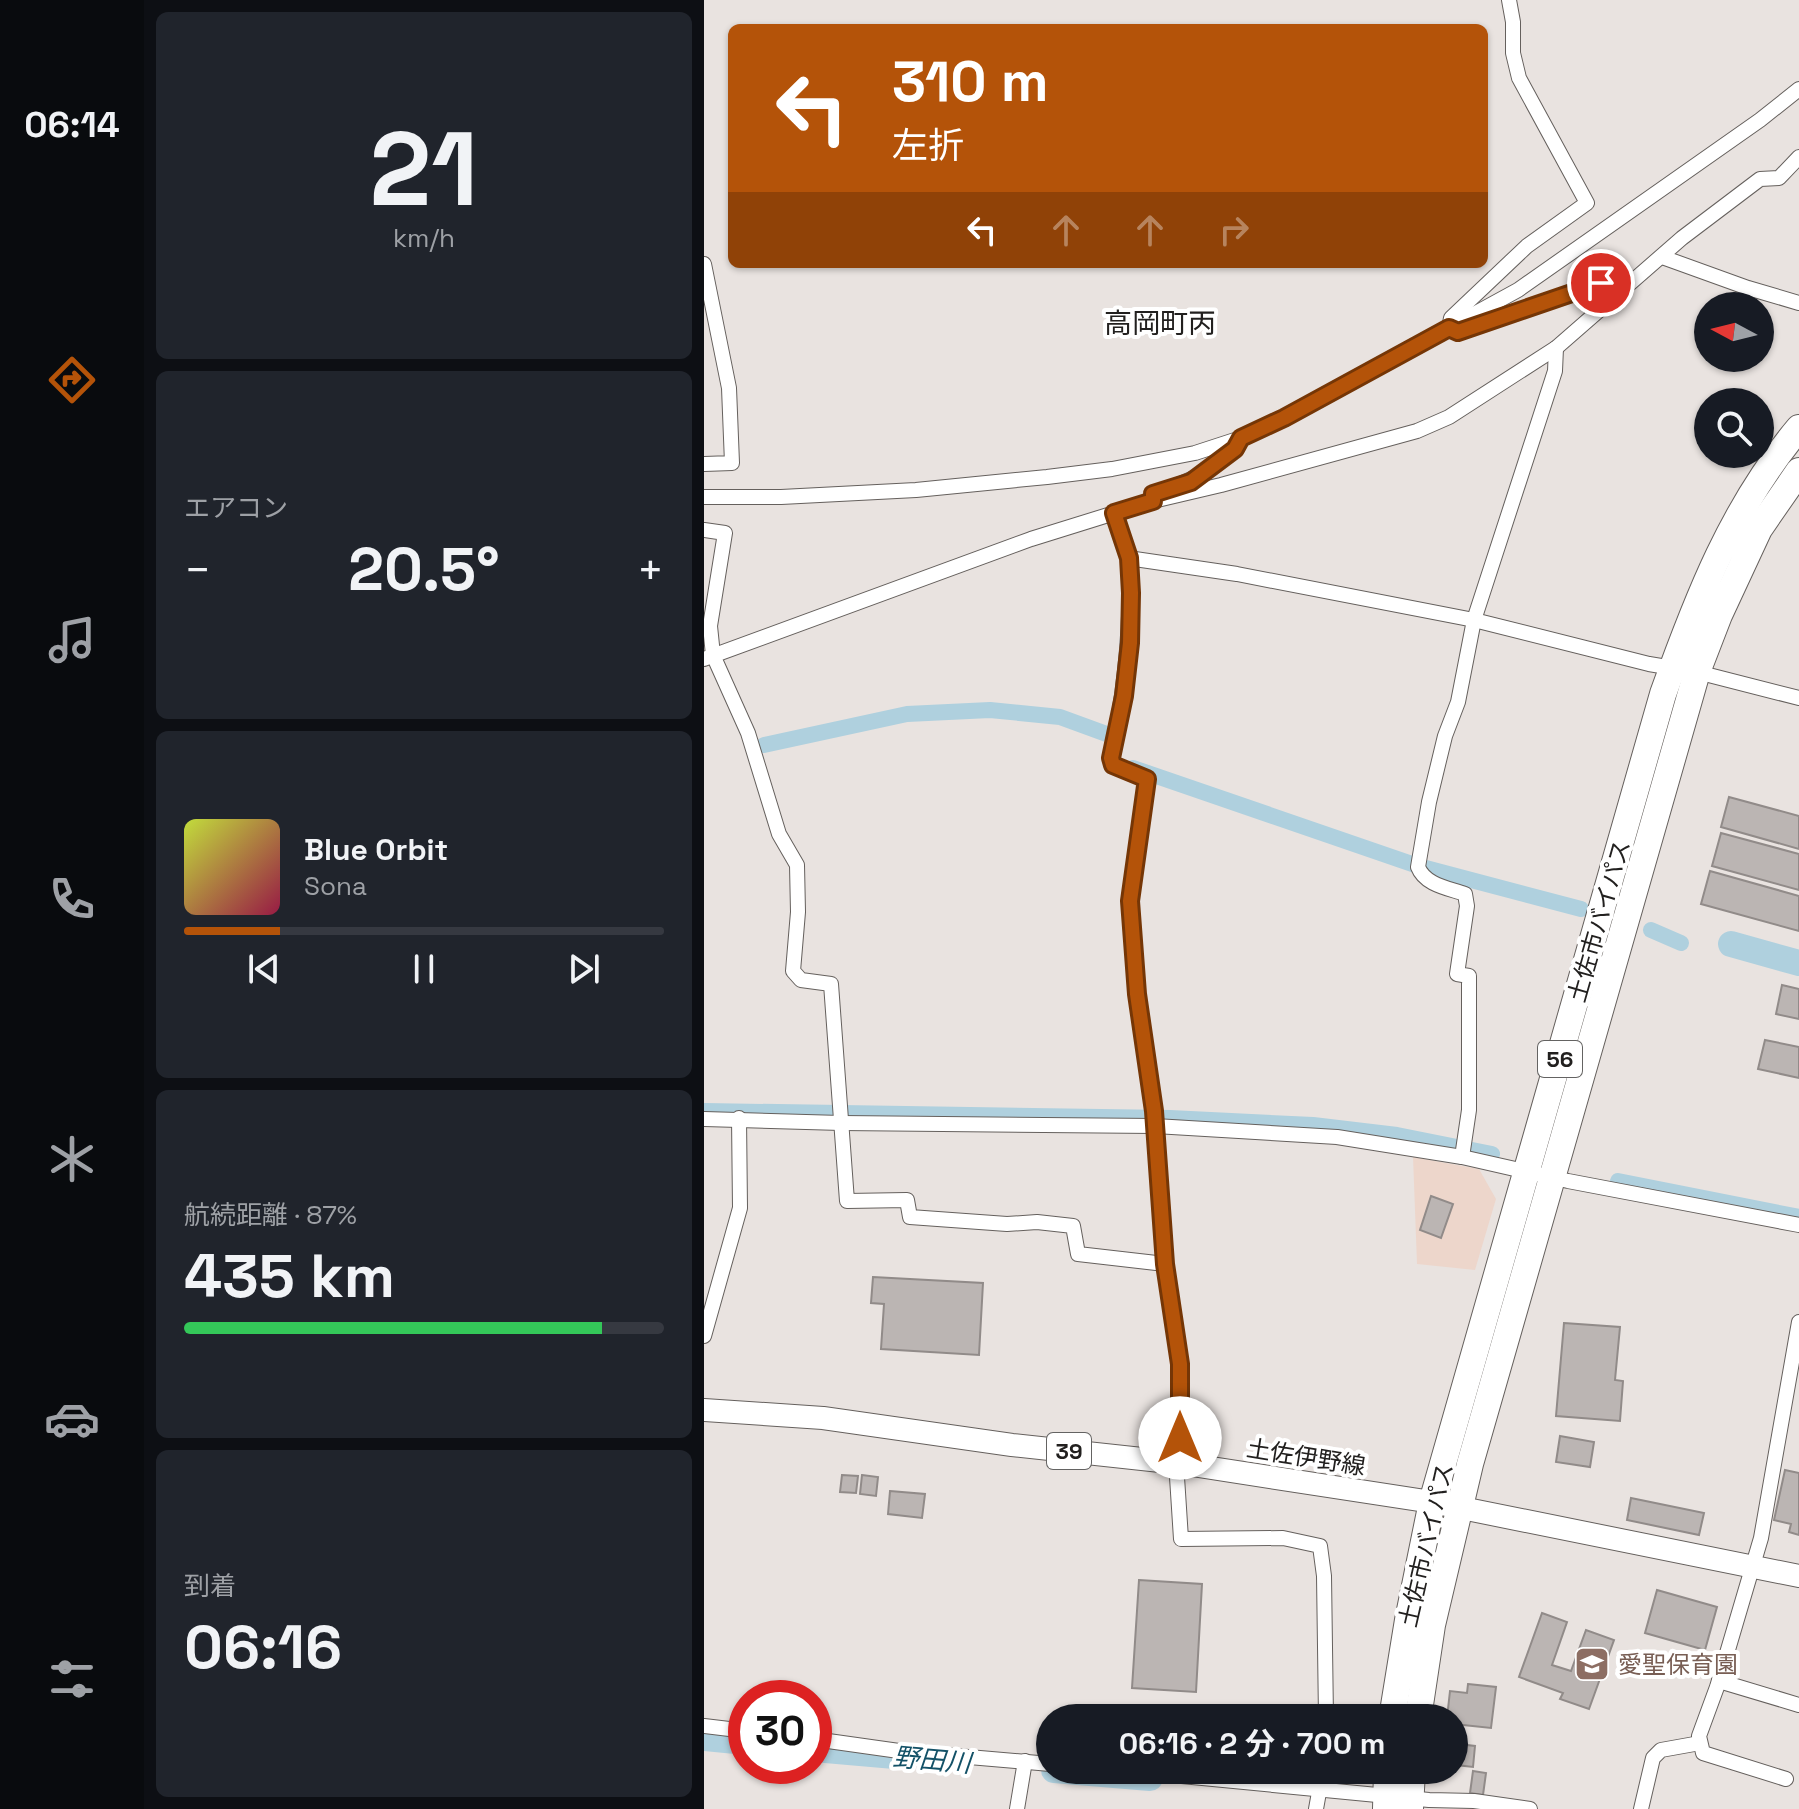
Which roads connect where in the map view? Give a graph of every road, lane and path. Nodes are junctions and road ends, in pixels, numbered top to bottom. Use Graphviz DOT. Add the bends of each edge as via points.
graph roads {
  1 [pos="1509,0"];
  2 [pos="1799,89"];
  3 [pos="1799,157"];
  4 [pos="1662,257"];
  5 [pos="704,264"];
  6 [pos="1616,298"];
  7 [pos="1799,303"];
  8 [pos="1449,328"];
  9 [pos="1556,348"];
  10 [pos="1799,428"];
  11 [pos="1241,438"];
  12 [pos="704,464"];
  13 [pos="1799,471"];
  14 [pos="704,497"];
  15 [pos="1153,501"];
  16 [pos="1114,513"];
  17 [pos="704,530"];
  18 [pos="1129,558"];
  19 [pos="1474,620"];
  20 [pos="709,657"];
  21 [pos="1684,671"];
  22 [pos="1799,698"];
  23 [pos="841,1117"];
  24 [pos="739,1118"];
  25 [pos="704,1119"];
  26 [pos="1155,1121"];
  27 [pos="1463,1150"];
  28 [pos="1540,1174"];
  29 [pos="1799,1225"];
  30 [pos="1165,1264"];
  31 [pos="1799,1322"];
  32 [pos="704,1336"];
  33 [pos="704,1410"];
  34 [pos="1179,1463"];
  35 [pos="1432,1502"];
  36 [pos="1459,1507"];
  37 [pos="1752,1567"];
  38 [pos="1799,1576"];
  39 [pos="1719,1681"];
  40 [pos="1326,1704"];
  41 [pos="1394,1704"];
  42 [pos="1420,1704"];
  43 [pos="1799,1705"];
  44 [pos="704,1726"];
  45 [pos="728,1729"];
  46 [pos="832,1742"];
  47 [pos="1700,1743"];
  48 [pos="1024,1765"];
  49 [pos="1036,1765"];
  50 [pos="1786,1779"];
  51 [pos="1276,1784"];
  52 [pos="1321,1784"];
  53 [pos="1321,1788"];
  54 [pos="1396,1796"];
  55 [pos="1017,1809"];
  56 [pos="1316,1809"];
  57 [pos="1530,1809"];
  58 [pos="1641,1809"];
  1 -- 8 [label="street" via="1519,78 1587,203 1527,246 1451,318"];
  2 -- 8 [label="street" via="1518,290"];
  3 -- 4 [label="street" via="1779,178 1760,179"];
  4 -- 6 [label="street"];
  4 -- 7 [label="street"];
  5 -- 12 [label="street" via="729,388 732,463"];
  6 -- 8 [label="street" via="1601,283 1458,332"];
  6 -- 9 [label="street"];
  8 -- 11 [label="street"];
  9 -- 15 [label="street" via="1449,417 1417,431"];
  9 -- 19 [label="street" via="1555,371"];
  10 -- 21 [label="highway, 土佐市バイパス / 56" via="1734,522 1695,606"];
  11 -- 14 [label="street" via="1195,453 1047,477 916,490"];
  11 -- 15 [label="street" via="1235,449 1191,482 1153,494"];
  13 -- 21 [label="highway, 土佐市バイパス / 56" via="1759,529 1719,615"];
  15 -- 16 [label="street"];
  16 -- 18 [label="street"];
  16 -- 20 [label="street"];
  17 -- 20 [label="street" via="725,533"];
  18 -- 19 [label="street"];
  18 -- 26 [label="street" via="1130,643 1111,758 1113,765 1147,779 1130,901"];
  19 -- 21 [label="street"];
  19 -- 27 [label="street" via="1418,867 1430,881 1465,894 1467,906 1457,974 1469,976 1469,1110"];
  20 -- 23 [label="street" via="748,733 779,834 797,865 793,971 801,980 831,984"];
  21 -- 22 [label="street"];
  21 -- 28 [label="highway, 土佐市バイパス / 56"];
  23 -- 24 [label="street"];
  23 -- 26 [label="street"];
  23 -- 30 [label="street" via="847,1201 907,1200 910,1217 1073,1226 1078,1254"];
  24 -- 25 [label="street"];
  24 -- 32 [label="street" via="740,1208"];
  26 -- 27 [label="street"];
  26 -- 30 [label="street"];
  27 -- 28 [label="street"];
  28 -- 29 [label="street"];
  28 -- 35 [label="highway, 土佐市バイパス / 56"];
  28 -- 36 [label="highway, 土佐市バイパス / 56"];
  30 -- 34 [label="street" via="1180,1364"];
  31 -- 37 [label="street"];
  33 -- 34 [label="main road, 土佐伊野線 / 39" via="823,1418"];
  34 -- 35 [label="main road, 土佐伊野線 / 39"];
  34 -- 40 [label="street" via="1181,1539 1283,1538 1320,1546"];
  35 -- 36 [label="main road, 土佐伊野線 / 39"];
  35 -- 41 [label="highway, 土佐市バイパス / 56"];
  36 -- 37 [label="main road, 土佐伊野線 / 39"];
  36 -- 42 [label="highway, 土佐市バイパス / 56"];
  37 -- 38 [label="main road, 土佐伊野線 / 39"];
  37 -- 39 [label="street"];
  39 -- 43 [label="street"];
  39 -- 47 [label="street"];
  44 -- 45 [label="street"];
  46 -- 48 [label="street"];
  47 -- 50 [label="street" via="1703,1753"];
  47 -- 58 [label="street" via="1661,1750 1653,1758"];
  48 -- 49 [label="street"];
  48 -- 55 [label="street"];
  51 -- 53 [label="street"];
  52 -- 53 [label="street"];
  53 -- 54 [label="street"];
  53 -- 56 [label="street"];
  54 -- 57 [label="street"];
}
